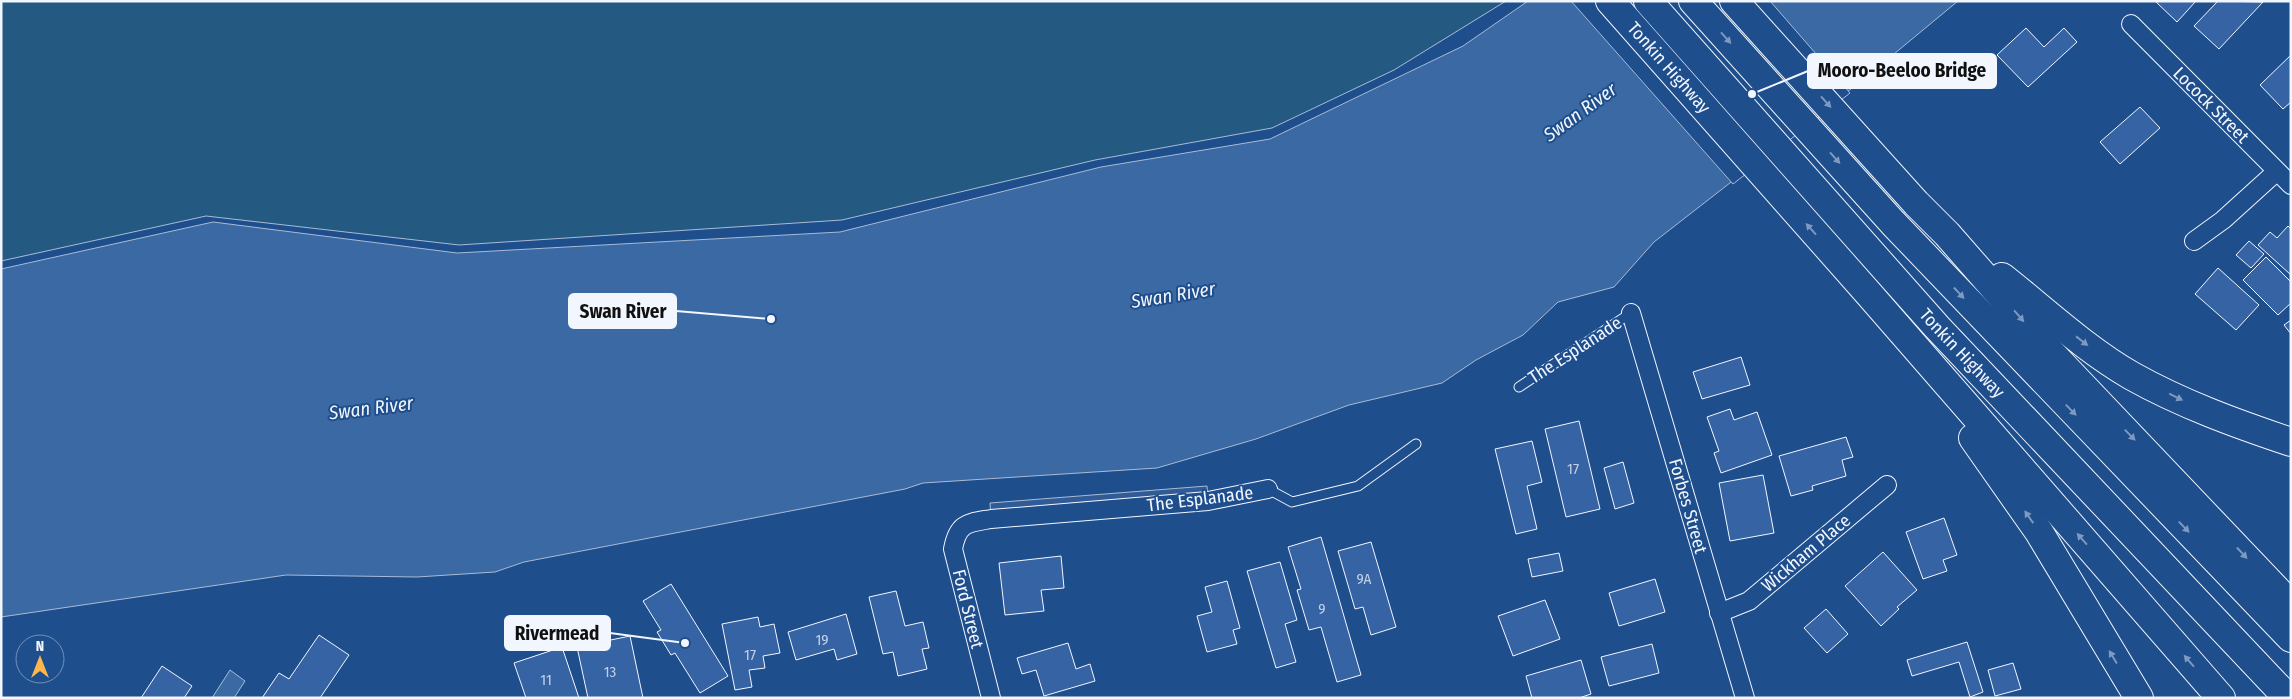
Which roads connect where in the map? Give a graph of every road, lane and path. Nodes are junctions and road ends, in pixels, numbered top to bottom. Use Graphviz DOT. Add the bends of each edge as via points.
graph roads {
  1 [pos="1610,1"];
  2 [pos="1648,1"];
  3 [pos="1693,1"];
  4 [pos="1734,1"];
  5 [pos="2131,24"];
  6 [pos="2276,172"];
  7 [pos="2291,185"];
  8 [pos="1948,234"];
  9 [pos="2194,241"];
  10 [pos="1869,294"];
  11 [pos="1631,313"];
  12 [pos="1519,387"];
  13 [pos="2291,442"];
  14 [pos="1416,444"];
  15 [pos="1887,485"];
  16 [pos="1268,490"];
  17 [pos="966,524"];
  18 [pos="2291,605"];
  19 [pos="1719,613"];
  20 [pos="2291,638"];
  21 [pos="990,698"];
  22 [pos="1745,698"];
  23 [pos="2139,698"];
  24 [pos="2221,698"];
  25 [pos="2288,698"];
  10 -- 1 [label="highway, Tonkin Highway, one-way"];
  2 -- 25 [label="highway, Tonkin Highway" via="1937,327"];
  3 -- 20 [label="highway, one-way" via="1893,223"];
  4 -- 8 [label="highway, one-way" via="1916,203"];
  5 -- 6 [label="street, Locock Street"];
  6 -- 7 [label="street, Locock Street"];
  6 -- 9 [label="street" via="2223,220"];
  8 -- 13 [label="highway, one-way" via="2085,343 2132,376 2234,423"];
  8 -- 18 [label="highway, one-way" via="2053,354"];
  23 -- 10 [label="highway, one-way" via="2039,532"];
  24 -- 10 [label="highway, Tonkin Highway, one-way"];
  11 -- 12 [label="lane, The Esplanade"];
  11 -- 19 [label="street, Forbes Street"];
  14 -- 16 [label="lane, The Esplanade" via="1358,486 1292,502"];
  15 -- 19 [label="street, Wickham Place" via="1749,601"];
  16 -- 17 [label="street, The Esplanade" via="1208,501 991,519"];
  17 -- 21 [label="street, Ford Street" via="956,534 953,548"];
  19 -- 22 [label="street, Forbes Street"];
}
